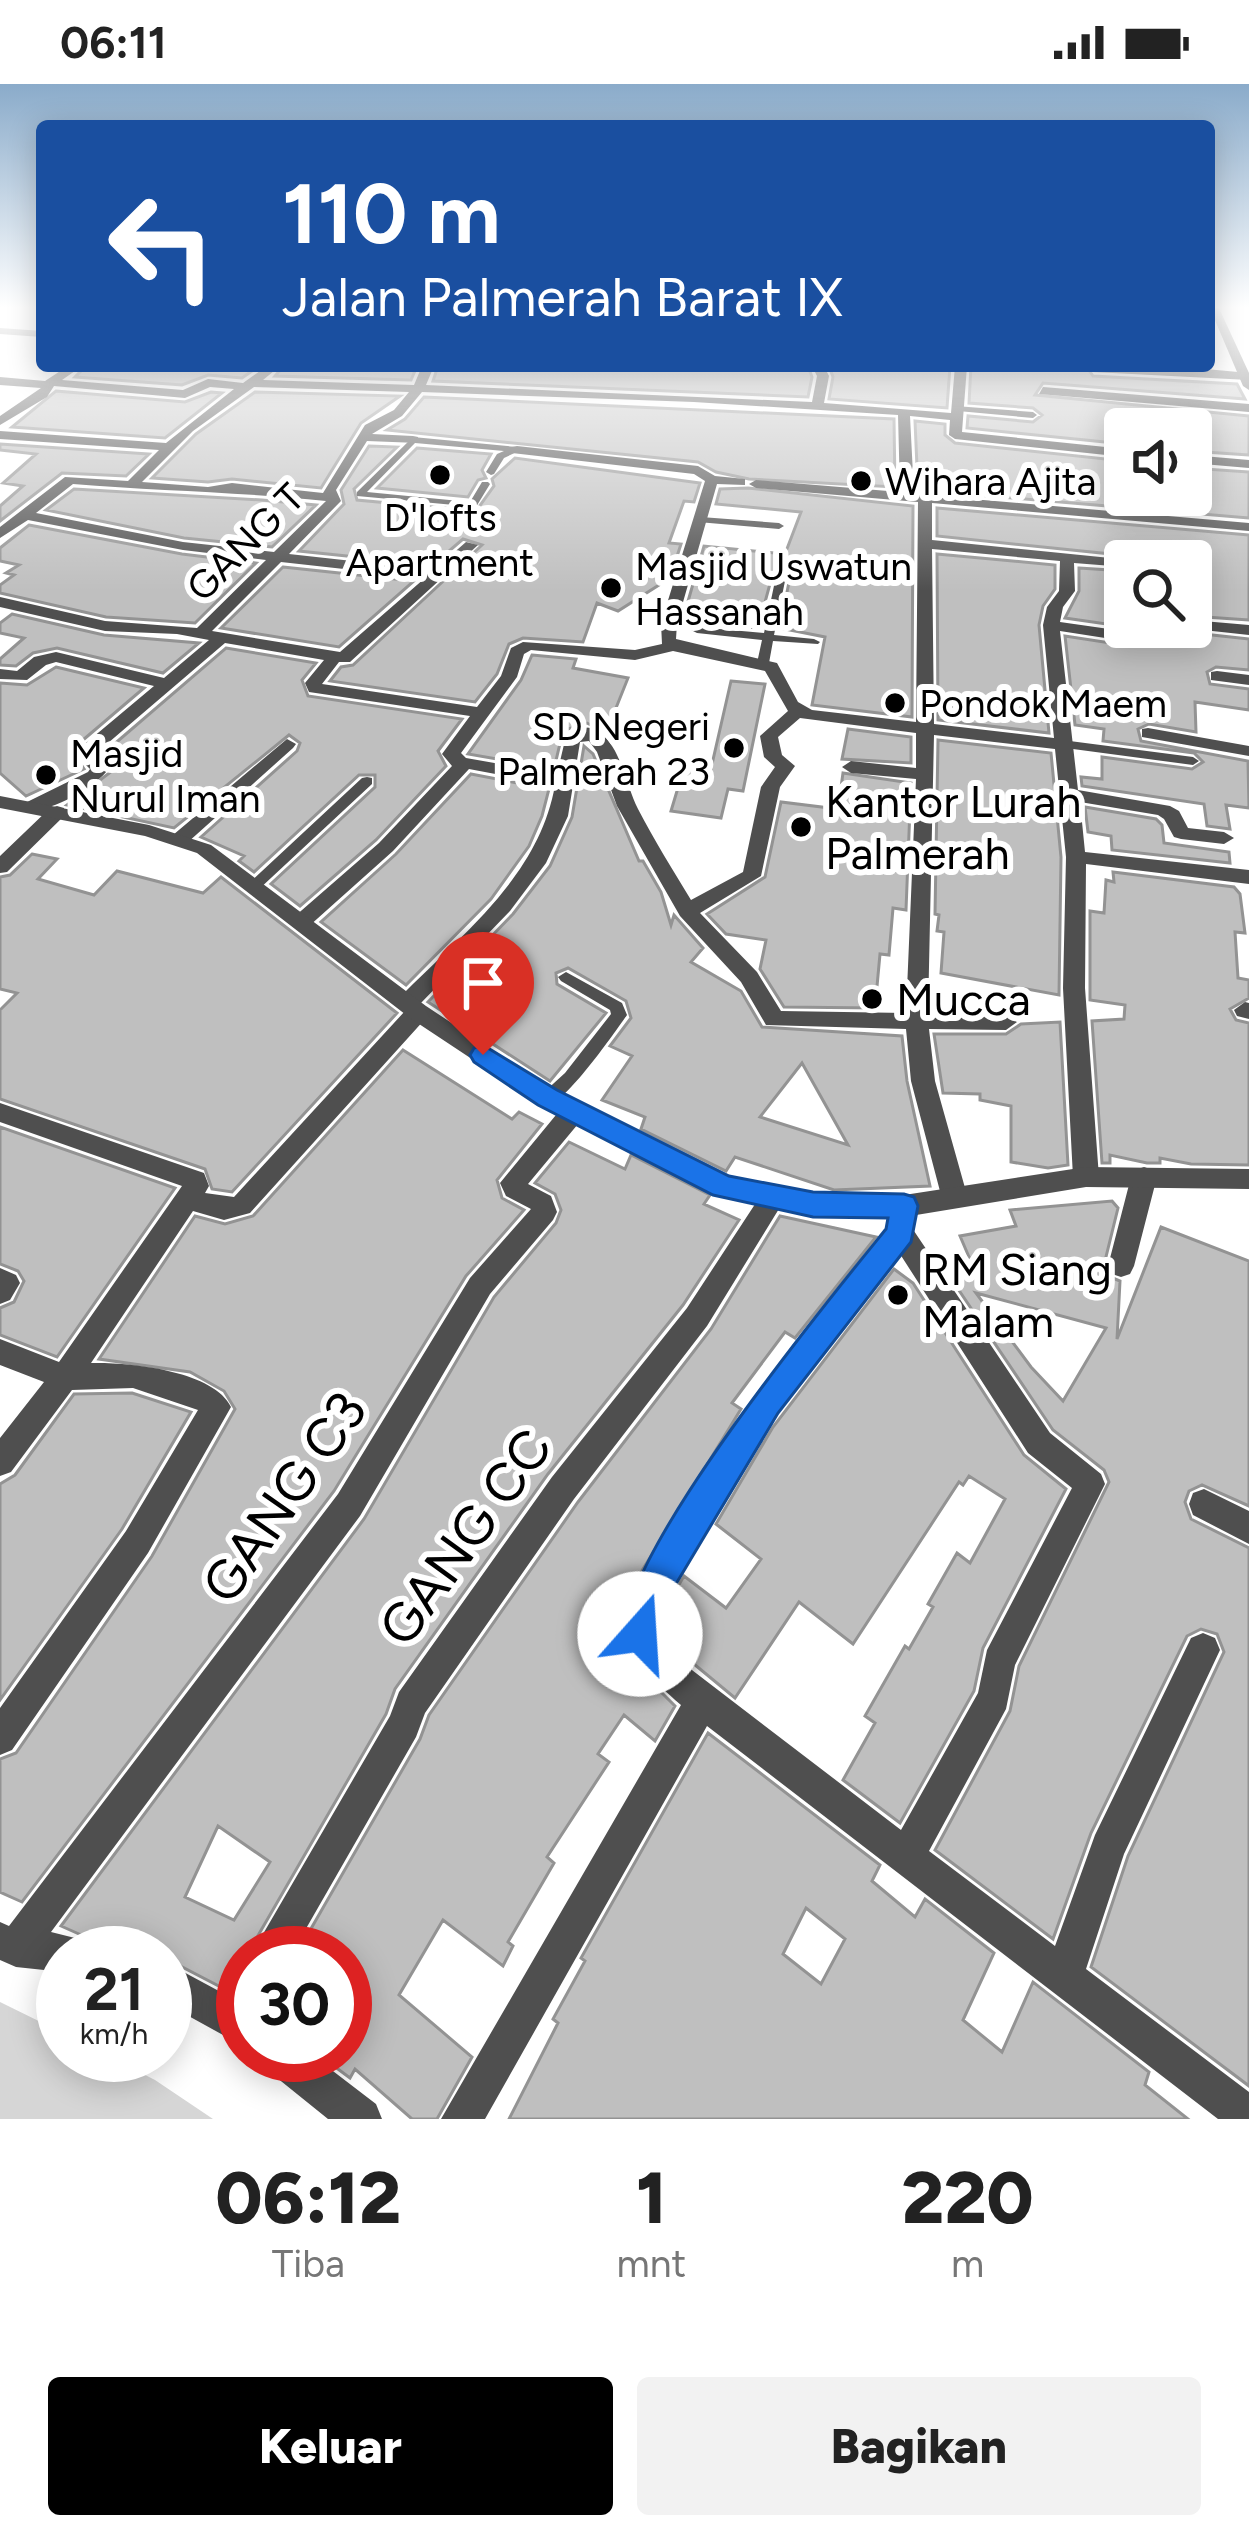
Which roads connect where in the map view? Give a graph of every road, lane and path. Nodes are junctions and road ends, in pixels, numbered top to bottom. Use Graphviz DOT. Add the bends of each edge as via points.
graph roads {
  1 [pos="32,401"];
  2 [pos="229,401"];
  3 [pos="410,401"];
  4 [pos="732,401"];
  5 [pos="819,401"];
  6 [pos="958,401"];
  7 [pos="1164,401"];
  8 [pos="818,404"];
  9 [pos="0,408"];
  10 [pos="1249,408"];
  11 [pos="17,410"];
  12 [pos="904,412"];
  13 [pos="957,413"];
  14 [pos="1033,415"];
  15 [pos="0,421"];
  16 [pos="0,435"];
  17 [pos="362,436"];
  18 [pos="413,440"];
  19 [pos="169,447"];
  20 [pos="517,450"];
  21 [pos="1104,451"];
  22 [pos="1212,461"];
  23 [pos="1249,464"];
  24 [pos="491,472"];
  25 [pos="712,479"];
  26 [pos="134,482"];
  27 [pos="485,484"];
  28 [pos="916,496"];
  29 [pos="335,499"];
  30 [pos="14,519"];
  31 [pos="701,520"];
  32 [pos="779,526"];
  33 [pos="1249,526"];
  34 [pos="0,534"];
  35 [pos="928,544"];
  36 [pos="471,545"];
  37 [pos="278,554"];
  38 [pos="1066,556"];
  39 [pos="1104,560"];
  40 [pos="440,575"];
  41 [pos="780,581"];
  42 [pos="0,602"];
  43 [pos="1051,625"];
  44 [pos="1212,627"];
  45 [pos="697,630"];
  46 [pos="1249,630"];
  47 [pos="1104,634"];
  48 [pos="210,637"];
  49 [pos="767,638"];
  50 [pos="814,642"];
  51 [pos="673,646"];
  52 [pos="334,658"];
  53 [pos="763,663"];
  54 [pos="0,674"];
  55 [pos="1217,676"];
  56 [pos="1249,680"];
  57 [pos="167,684"];
  58 [pos="797,711"];
  59 [pos="482,713"];
  60 [pos="925,726"];
  61 [pos="1148,733"];
  62 [pos="286,744"];
  63 [pos="1063,744"];
  64 [pos="1249,751"];
  65 [pos="1193,761"];
  66 [pos="460,762"];
  67 [pos="851,767"];
  68 [pos="926,774"];
  69 [pos="367,781"];
  70 [pos="566,781"];
  71 [pos="1068,794"];
  72 [pos="0,802"];
  73 [pos="45,809"];
  74 [pos="1224,838"];
  75 [pos="180,839"];
  76 [pos="1076,857"];
  77 [pos="0,867"];
  78 [pos="1249,878"];
  79 [pos="253,888"];
  80 [pos="687,911"];
  81 [pos="301,922"];
  82 [pos="566,977"];
  83 [pos="413,1008"];
  84 [pos="917,1020"];
  85 [pos="1006,1022"];
  86 [pos="561,1104"];
  87 [pos="0,1112"];
  88 [pos="1085,1177"];
  89 [pos="1144,1177"];
  90 [pos="1249,1179"];
  91 [pos="954,1195"];
  92 [pos="772,1199"];
  93 [pos="190,1200"];
  94 [pos="902,1220"];
  95 [pos="1121,1267"];
  96 [pos="0,1280"];
  97 [pos="0,1292"];
  98 [pos="0,1352"];
  99 [pos="65,1377"];
  100 [pos="0,1462"];
  101 [pos="1204,1504"];
  102 [pos="1249,1528"];
  103 [pos="1203,1651"];
  104 [pos="702,1701"];
  105 [pos="0,1738"];
  106 [pos="906,1857"];
  107 [pos="286,1926"];
  108 [pos="8,1945"];
  109 [pos="1063,1978"];
  110 [pos="315,2082"];
  111 [pos="1249,2117"];
  112 [pos="362,2119"];
  113 [pos="462,2119"];
  1 -- 11 [label="street"];
  2 -- 19 [label="street"];
  3 -- 17 [label="street, GANG T"];
  4 -- 8 [label="street"];
  5 -- 8 [label="street"];
  6 -- 13 [label="street"];
  7 -- 10 [label="street"];
  8 -- 12 [label="street"];
  9 -- 11 [label="street"];
  11 -- 15 [label="street"];
  12 -- 13 [label="street"];
  12 -- 28 [label="street"];
  13 -- 14 [label="lane"];
  13 -- 21 [label="street" via="952,432 965,438"];
  16 -- 19 [label="street"];
  17 -- 18 [label="street"];
  17 -- 29 [label="street, GANG T" via="329,490"];
  18 -- 20 [label="lane"];
  18 -- 27 [label="lane" via="360,494 473,505"];
  19 -- 26 [label="street"];
  20 -- 24 [label="lane" via="500,456"];
  20 -- 25 [label="street" via="698,470"];
  22 -- 23 [label="street"];
  25 -- 28 [label="street"];
  25 -- 31 [label="street"];
  26 -- 29 [label="street"];
  26 -- 30 [label="street" via="70,480"];
  28 -- 33 [label="street"];
  28 -- 35 [label="street"];
  29 -- 37 [label="street, GANG T"];
  30 -- 34 [label="street"];
  30 -- 37 [label="street"];
  31 -- 32 [label="lane"];
  31 -- 51 [label="street" via="668,623"];
  35 -- 38 [label="street"];
  35 -- 60 [label="street"];
  36 -- 40 [label="street"];
  37 -- 40 [label="street"];
  37 -- 48 [label="street, GANG T"];
  38 -- 39 [label="street"];
  38 -- 43 [label="street" via="1066,595"];
  40 -- 52 [label="street" via="344,658"];
  41 -- 49 [label="lane"];
  42 -- 48 [label="street" via="106,626 173,627"];
  43 -- 47 [label="street"];
  43 -- 63 [label="street"];
  44 -- 46 [label="street"];
  45 -- 49 [label="lane"];
  48 -- 52 [label="street, GANG T"];
  48 -- 57 [label="street"];
  49 -- 50 [label="lane"];
  49 -- 53 [label="lane"];
  51 -- 53 [label="street"];
  51 -- 59 [label="street" via="635,655 525,646"];
  52 -- 59 [label="street" via="315,688"];
  53 -- 58 [label="street" via="777,672"];
  54 -- 57 [label="street" via="20,676 56,657"];
  55 -- 56 [label="street"];
  57 -- 73 [label="street" via="92,747 95,776"];
  58 -- 60 [label="street"];
  58 -- 80 [label="street" via="769,736 772,757 786,766 774,776 751,876"];
  59 -- 66 [label="street" via="451,754"];
  60 -- 63 [label="street"];
  60 -- 68 [label="street"];
  61 -- 64 [label="street"];
  62 -- 75 [label="street"];
  63 -- 65 [label="lane"];
  63 -- 71 [label="street"];
  66 -- 70 [label="street"];
  66 -- 81 [label="street" via="386,847"];
  67 -- 68 [label="street"];
  68 -- 84 [label="street"];
  69 -- 79 [label="lane"];
  70 -- 80 [label="street" via="572,740 584,732 600,742"];
  70 -- 83 [label="street" via="550,838 520,885"];
  71 -- 74 [label="street" via="1163,810 1181,832"];
  71 -- 76 [label="street"];
  72 -- 73 [label="street"];
  73 -- 75 [label="street"];
  73 -- 77 [label="street"];
  75 -- 79 [label="street"];
  76 -- 78 [label="street"];
  76 -- 88 [label="street"];
  79 -- 81 [label="street"];
  80 -- 84 [label="street" via="739,964 774,1018"];
  81 -- 83 [label="street"];
  82 -- 86 [label="lane" via="617,1006 619,1015 571,1077"];
  83 -- 86 [label="street"];
  83 -- 93 [label="street" via="244,1203 224,1209"];
  84 -- 85 [label="street"];
  84 -- 91 [label="street" via="923,1081"];
  86 -- 92 [label="street" via="723,1186"];
  86 -- 108 [label="street, GANG C3" via="513,1183 544,1212 480,1286 349,1504"];
  87 -- 93 [label="street" via="184,1175 196,1186"];
  88 -- 89 [label="street"];
  88 -- 91 [label="street"];
  89 -- 90 [label="street"];
  89 -- 95 [label="street"];
  91 -- 94 [label="street"];
  92 -- 94 [label="street"];
  92 -- 107 [label="street, GANG CC" via="697,1317 563,1487 412,1704"];
  93 -- 99 [label="street"];
  94 -- 104 [label="street" via="767,1402 647,1599 643,1642"];
  94 -- 106 [label="street" via="1039,1444 1090,1484 999,1662 994,1697"];
  96 -- 97 [label="street" via="7,1283"];
  98 -- 99 [label="street"];
  99 -- 100 [label="street"];
  99 -- 105 [label="street" via="133,1376 206,1397 216,1411 137,1542"];
  101 -- 102 [label="street"];
  103 -- 109 [label="street" via="1108,1849"];
  104 -- 106 [label="street"];
  104 -- 113 [label="street"];
  106 -- 109 [label="street"];
  109 -- 111 [label="street"];
  110 -- 112 [label="street"];
}
